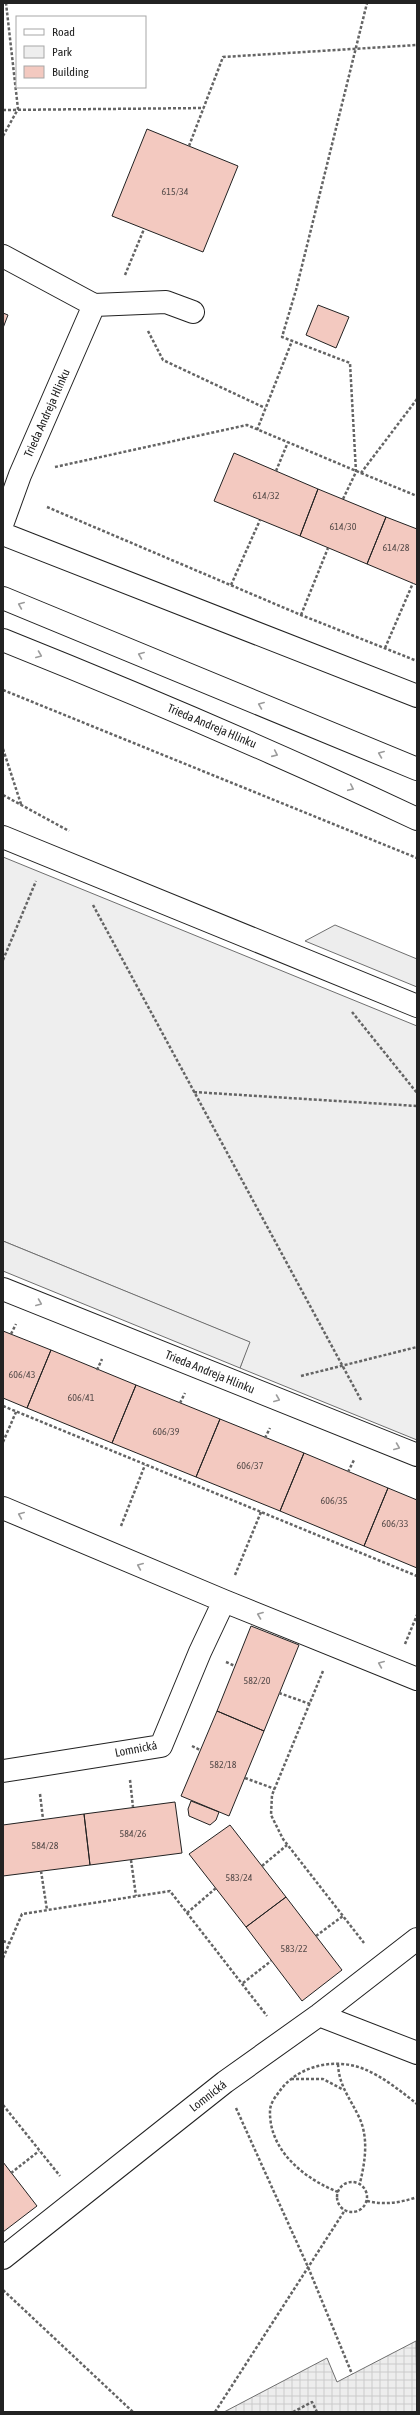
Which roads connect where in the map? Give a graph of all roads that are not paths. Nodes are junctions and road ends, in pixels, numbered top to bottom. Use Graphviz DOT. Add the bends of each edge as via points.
graph roads {
  1 [pos="3,256"];
  2 [pos="103,305"];
  3 [pos="193,312"];
  4 [pos="3,522"];
  5 [pos="3,534"];
  6 [pos="3,598"];
  7 [pos="3,640"];
  8 [pos="417,696"];
  9 [pos="417,769"];
  10 [pos="417,819"];
  11 [pos="3,837"];
  12 [pos="417,1006"];
  13 [pos="3,1289"];
  14 [pos="417,1455"];
  15 [pos="3,1508"];
  16 [pos="224,1602"];
  17 [pos="417,1679"];
  18 [pos="3,1771"];
  19 [pos="417,1939"];
  20 [pos="319,2015"];
  21 [pos="417,2054"];
  22 [pos="3,2258"];
  1 -- 2 [label="street"];
  2 -- 3 [label="street" via="166,302"];
  2 -- 4 [label="street, Trieda Andreja Hlinku" via="20,475"];
  5 -- 8 [label="street"];
  9 -- 6 [label="street, one-way"];
  7 -- 10 [label="street, Trieda Andreja Hlinku, one-way" via="185,714 316,771"];
  11 -- 12 [label="street"];
  13 -- 14 [label="street, Trieda Andreja Hlinku, one-way"];
  16 -- 15 [label="street, one-way"];
  17 -- 16 [label="street, one-way"];
  16 -- 18 [label="street, Lomnická" via="161,1746"];
  19 -- 20 [label="street, Lomnická"];
  20 -- 21 [label="street"];
  20 -- 22 [label="street, Lomnická" via="225,2082"];
}
